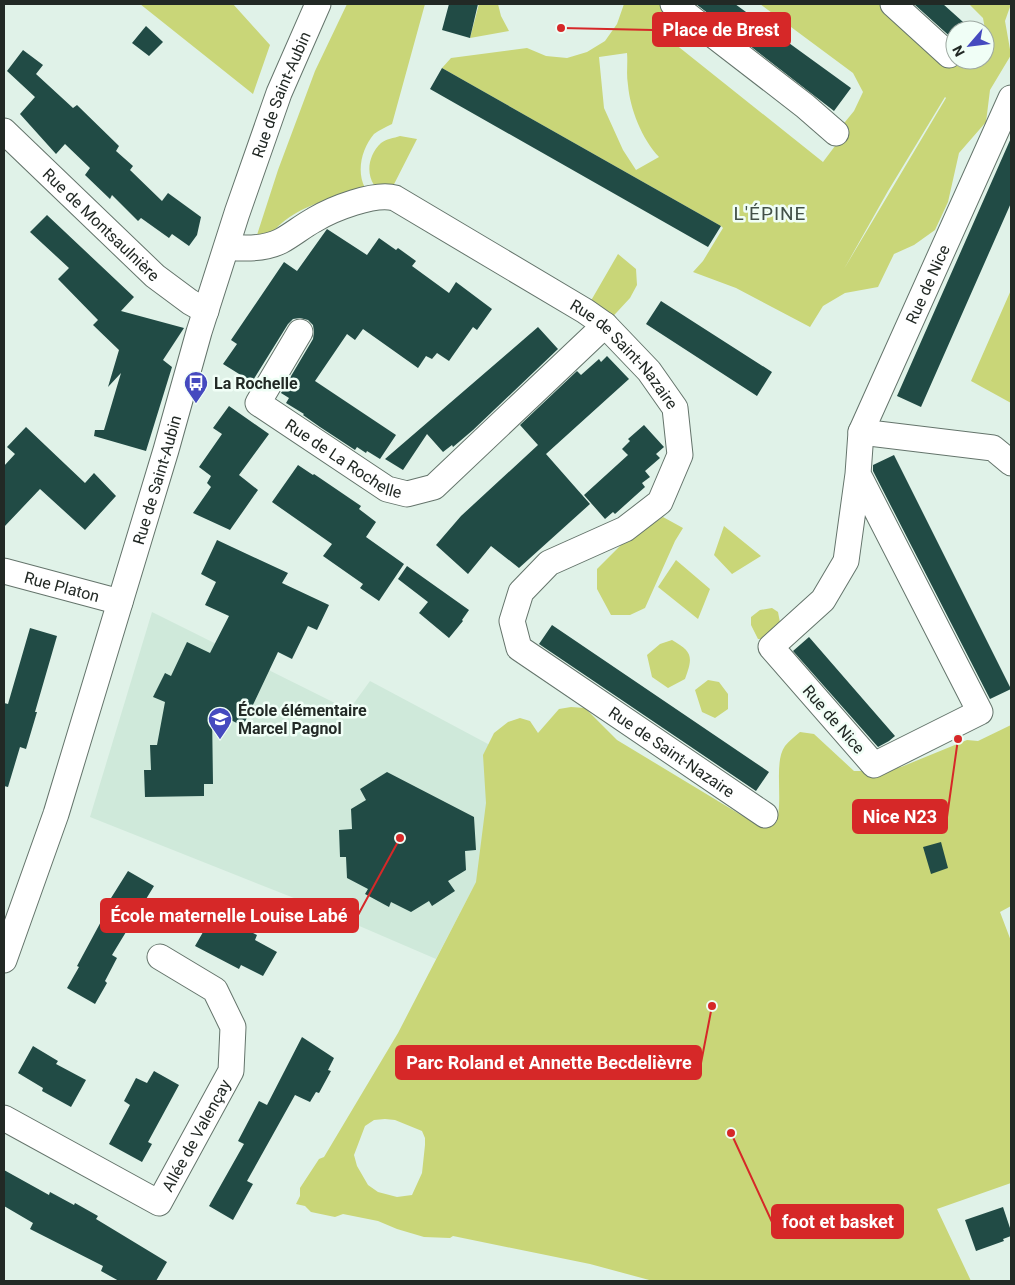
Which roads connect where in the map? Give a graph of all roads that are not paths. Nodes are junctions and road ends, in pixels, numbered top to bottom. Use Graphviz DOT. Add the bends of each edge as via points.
graph roads {
  1 [pos="318,4"];
  2 [pos="672,4"];
  3 [pos="893,4"];
  4 [pos="945,51"];
  5 [pos="1011,98"];
  6 [pos="4,131"];
  7 [pos="836,133"];
  8 [pos="228,247"];
  9 [pos="206,311"];
  10 [pos="605,325"];
  11 [pos="300,332"];
  12 [pos="861,432"];
  13 [pos="1011,464"];
  14 [pos="858,474"];
  15 [pos="4,571"];
  16 [pos="120,602"];
  17 [pos="765,814"];
  18 [pos="160,957"];
  19 [pos="4,960"];
  20 [pos="4,1118"];
  1 -- 8 [label="street, Rue de Saint-Aubin" via="279,93"];
  2 -- 7 [label="street"];
  3 -- 4 [label="street"];
  5 -- 12 [label="street, Rue de Nice"];
  6 -- 9 [label="street, Rue de Montsaulnière" via="155,276"];
  8 -- 9 [label="street, Rue de Saint-Aubin"];
  8 -- 10 [label="street, Rue de Saint-Nazaire" via="258,248 280,241 316,218 360,201 388,196"];
  9 -- 16 [label="street, Rue de Saint-Aubin"];
  10 -- 11 [label="street, Rue de La Rochelle" via="434,487 407,494 386,488 258,404"];
  10 -- 17 [label="street, Rue de Saint-Nazaire" via="649,371 675,408 680,455 660,502 625,529 549,563 521,592 512,621 518,648"];
  12 -- 13 [label="street" via="993,448"];
  12 -- 14 [label="street, Rue de Nice"];
  14 -- 14 [label="street, Rue de Nice" via="980,712 874,765 771,647 823,600 846,561"];
  15 -- 16 [label="street, Rue Platon"];
  16 -- 19 [label="street, Rue de Saint-Aubin" via="56,814"];
  18 -- 20 [label="street, Allée de Valençay" via="215,990 234,1027 231,1071 158,1203"];
}
